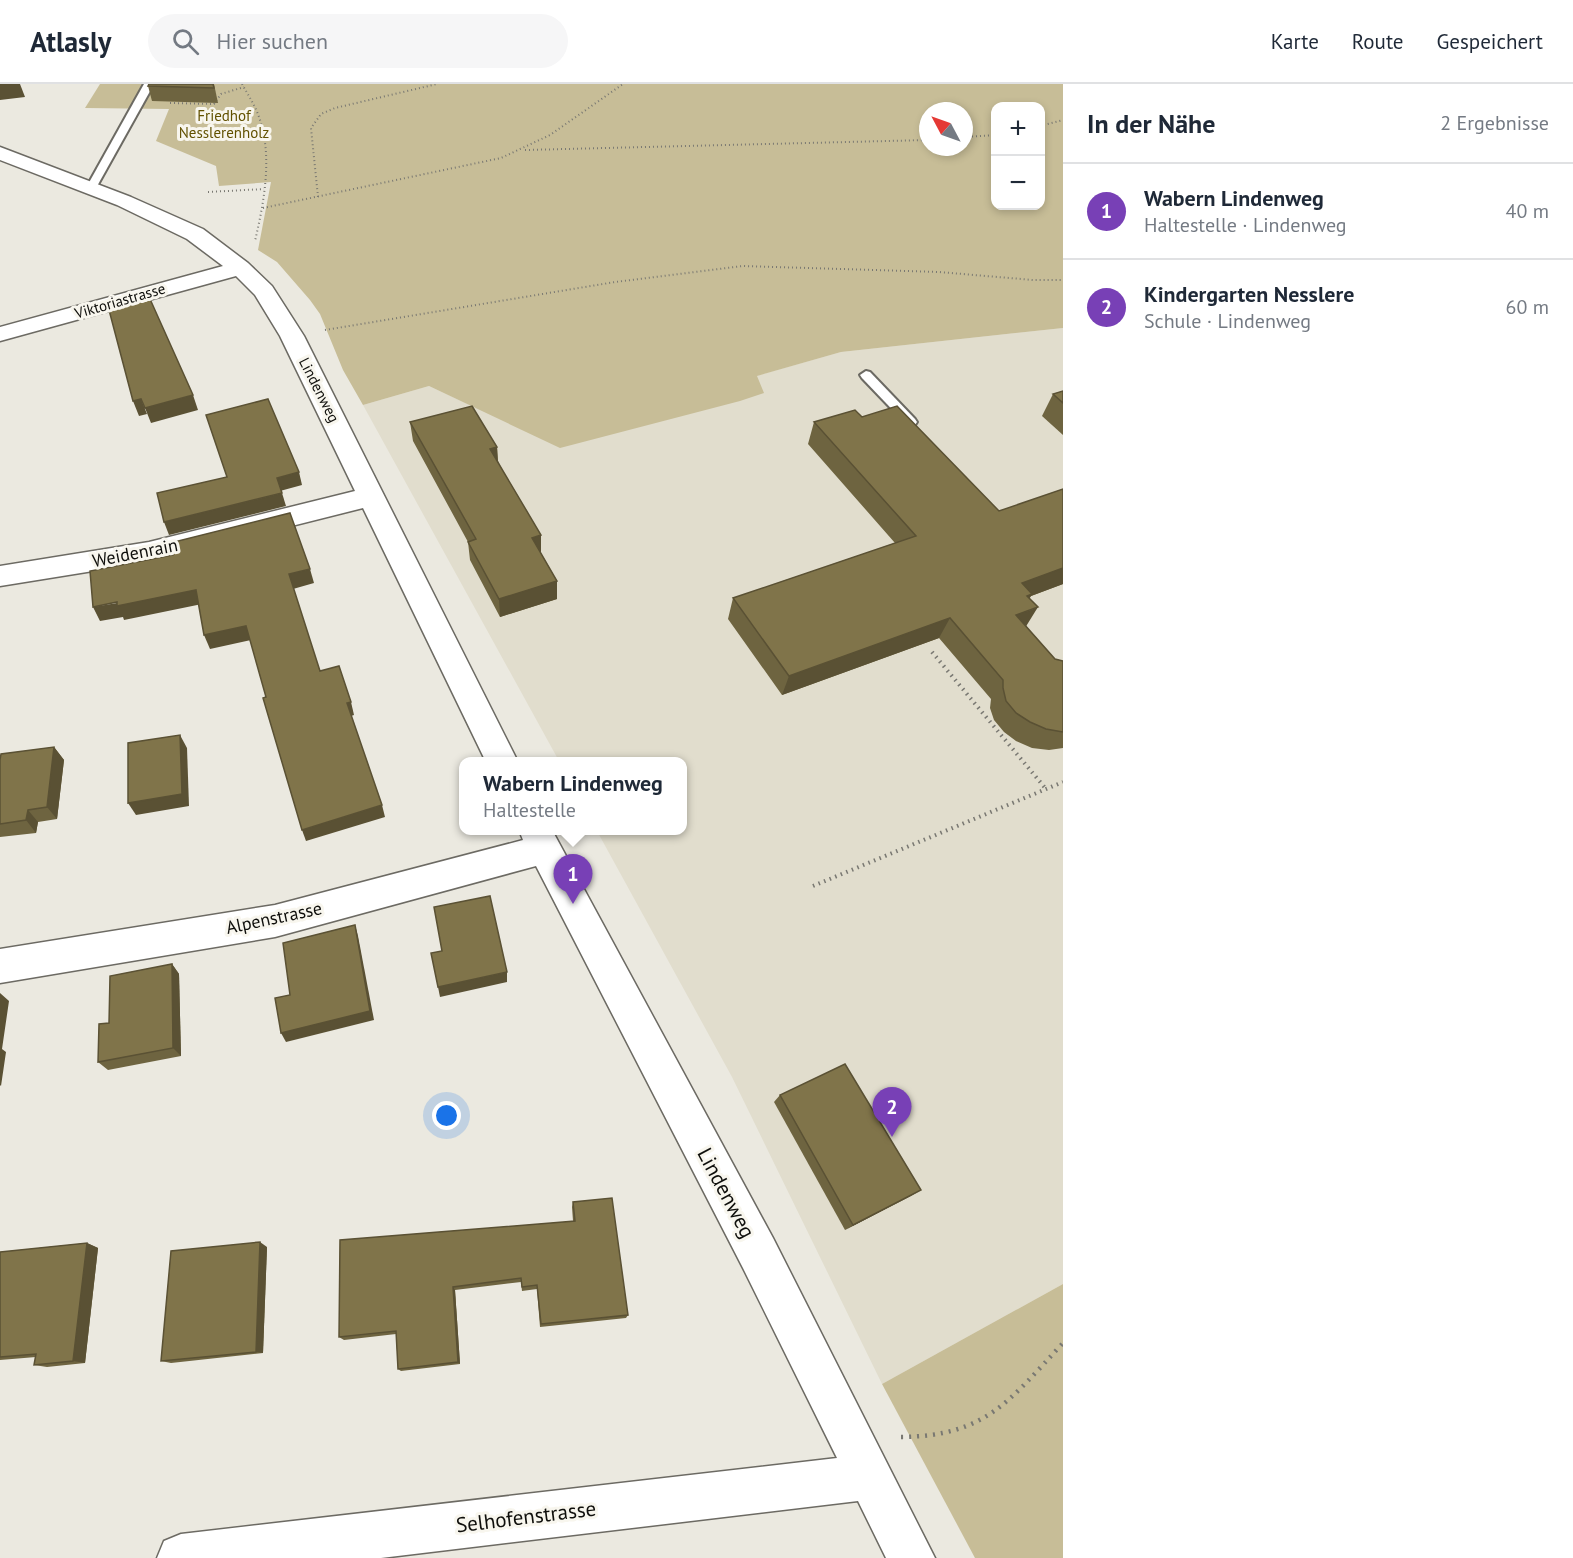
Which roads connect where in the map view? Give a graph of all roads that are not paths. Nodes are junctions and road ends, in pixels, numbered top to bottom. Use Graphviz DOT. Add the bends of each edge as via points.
graph roads {
  1 [pos="149,84"];
  2 [pos="0,153"];
  3 [pos="91,188"];
  4 [pos="240,267"];
  5 [pos="0,334"];
  6 [pos="866,375"];
  7 [pos="914,425"];
  8 [pos="372,496"];
  9 [pos="0,576"];
  10 [pos="500,757"];
  11 [pos="540,840"];
  12 [pos="0,966"];
  13 [pos="871,1477"];
  14 [pos="181,1558"];
  15 [pos="911,1558"];
  1 -- 3 [label="lane"];
  2 -- 3 [label="street, Lindenweg"];
  3 -- 4 [label="street, Lindenweg" via="195,234"];
  4 -- 5 [label="street, Viktoriastrasse"];
  4 -- 8 [label="street, Lindenweg" via="264,291 292,336"];
  6 -- 7 [label="lane"];
  8 -- 9 [label="street, Weidenrain" via="149,552"];
  8 -- 10 [label="street, Lindenweg"];
  11 -- 12 [label="street, Alpenstrasse" via="275,921"];
  11 -- 13 [label="street, Lindenweg" via="758,1253"];
  13 -- 14 [label="street, Selhofenstrasse"];
  13 -- 15 [label="street, Lindenweg"];
}
